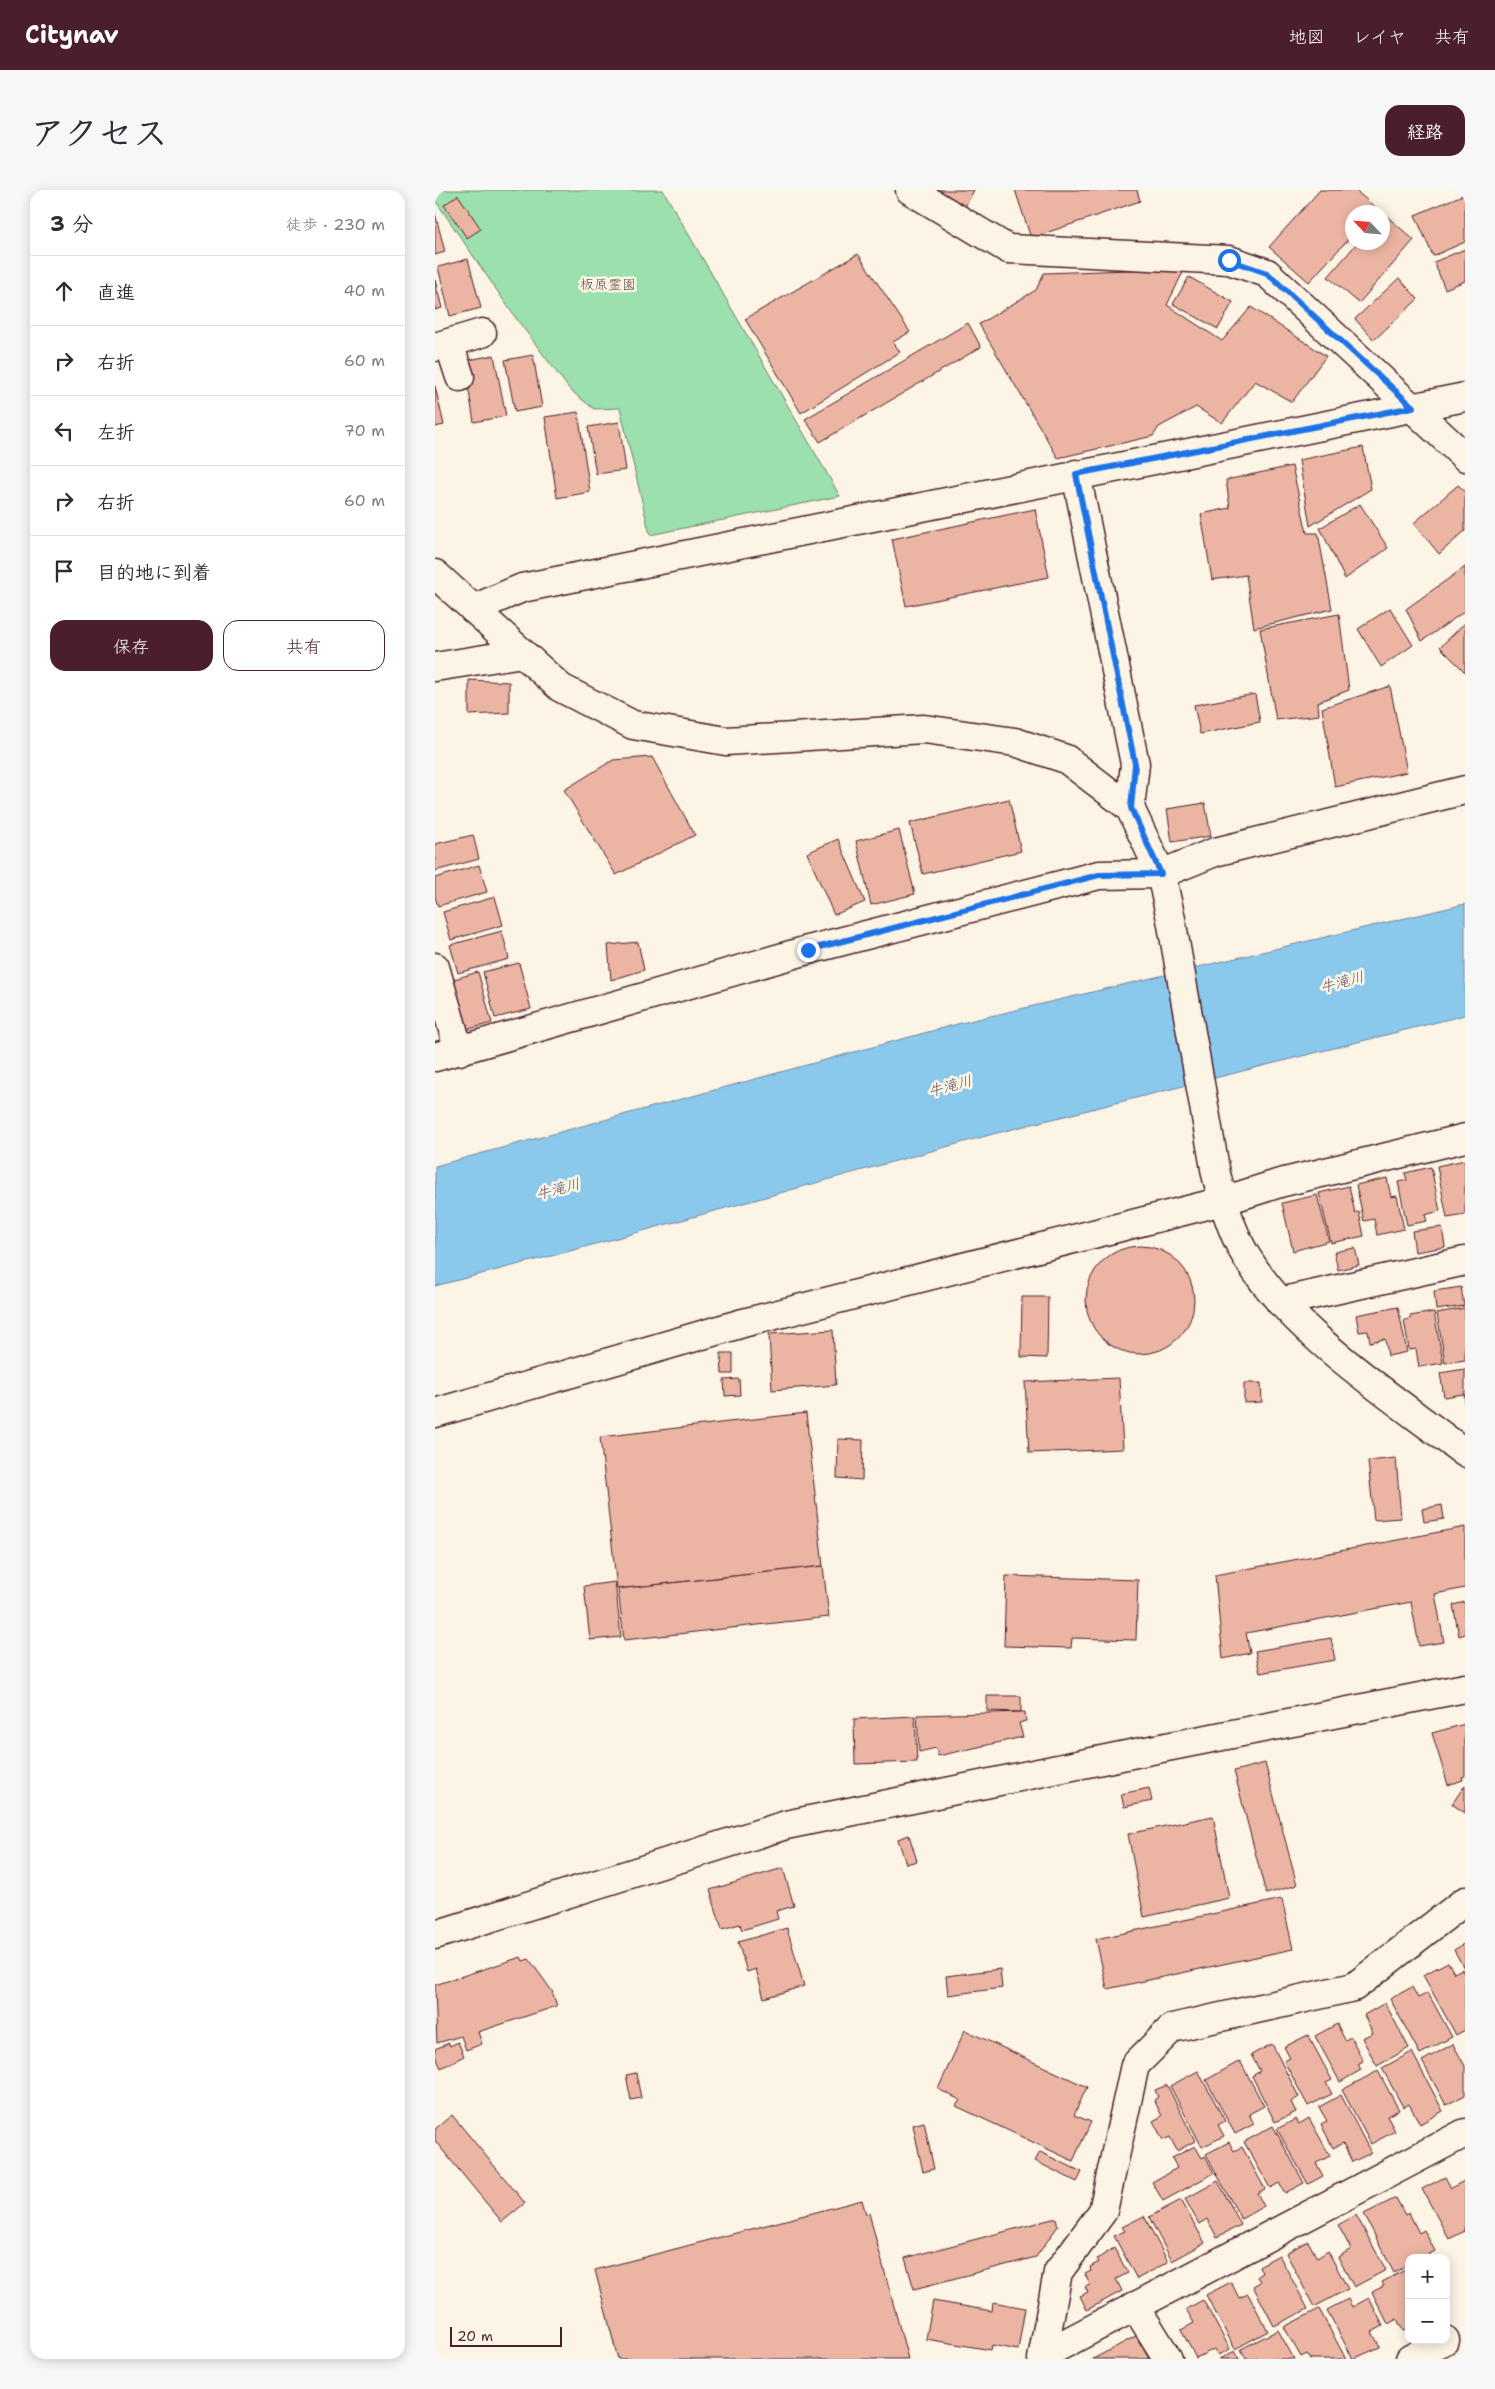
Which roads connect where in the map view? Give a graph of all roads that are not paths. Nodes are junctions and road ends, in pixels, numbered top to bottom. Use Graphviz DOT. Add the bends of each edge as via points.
graph roads {
  1 [pos="909,190"];
  2 [pos="482,333"];
  3 [pos="442,345"];
  4 [pos="460,377"];
  5 [pos="1465,397"];
  6 [pos="1413,407"];
  7 [pos="1465,457"];
  8 [pos="1076,474"];
  9 [pos="435,574"];
  10 [pos="473,609"];
  11 [pos="522,653"];
  12 [pos="435,666"];
  13 [pos="1465,790"];
  14 [pos="1131,808"];
  15 [pos="1161,874"];
  16 [pos="435,967"];
  17 [pos="447,1054"];
  18 [pos="1465,1138"];
  19 [pos="1223,1201"];
  20 [pos="1465,1261"];
  21 [pos="1280,1302"];
  22 [pos="435,1413"];
  23 [pos="1465,1453"];
  24 [pos="1465,1688"];
  25 [pos="1465,1901"];
  26 [pos="435,1935"];
  27 [pos="1465,2133"];
  28 [pos="1135,2306"];
  29 [pos="1465,2330"];
  30 [pos="1450,2338"];
  31 [pos="1438,2344"];
  32 [pos="1043,2357"];
  33 [pos="1167,2359"];
  34 [pos="1409,2359"];
  1 -- 6 [label="street" via="1008,249 1229,260 1267,273"];
  2 -- 3 [label="street"];
  3 -- 4 [label="street"];
  5 -- 6 [label="street"];
  6 -- 7 [label="street"];
  6 -- 8 [label="street"];
  8 -- 10 [label="street" via="522,588"];
  8 -- 14 [label="street" via="1135,764"];
  9 -- 10 [label="street"];
  10 -- 11 [label="street"];
  11 -- 12 [label="street"];
  11 -- 14 [label="street" via="561,688 633,724 726,741 924,729 1015,742 1066,759"];
  13 -- 15 [label="street" via="1215,852"];
  14 -- 15 [label="street"];
  15 -- 17 [label="street" via="1099,875 808,950"];
  15 -- 19 [label="street"];
  16 -- 17 [label="street"];
  18 -- 19 [label="street" via="1280,1183"];
  19 -- 21 [label="street" via="1245,1255"];
  19 -- 22 [label="street" via="743,1323"];
  20 -- 21 [label="street"];
  21 -- 23 [label="street" via="1328,1347"];
  24 -- 26 [label="street" via="786,1825"];
  25 -- 32 [label="street" via="1354,1987 1171,2028 1135,2065 1103,2212 1058,2272"];
  27 -- 28 [label="street"];
  28 -- 32 [label="street"];
  28 -- 33 [label="street"];
  29 -- 30 [label="street"];
  31 -- 34 [label="street"];
}
